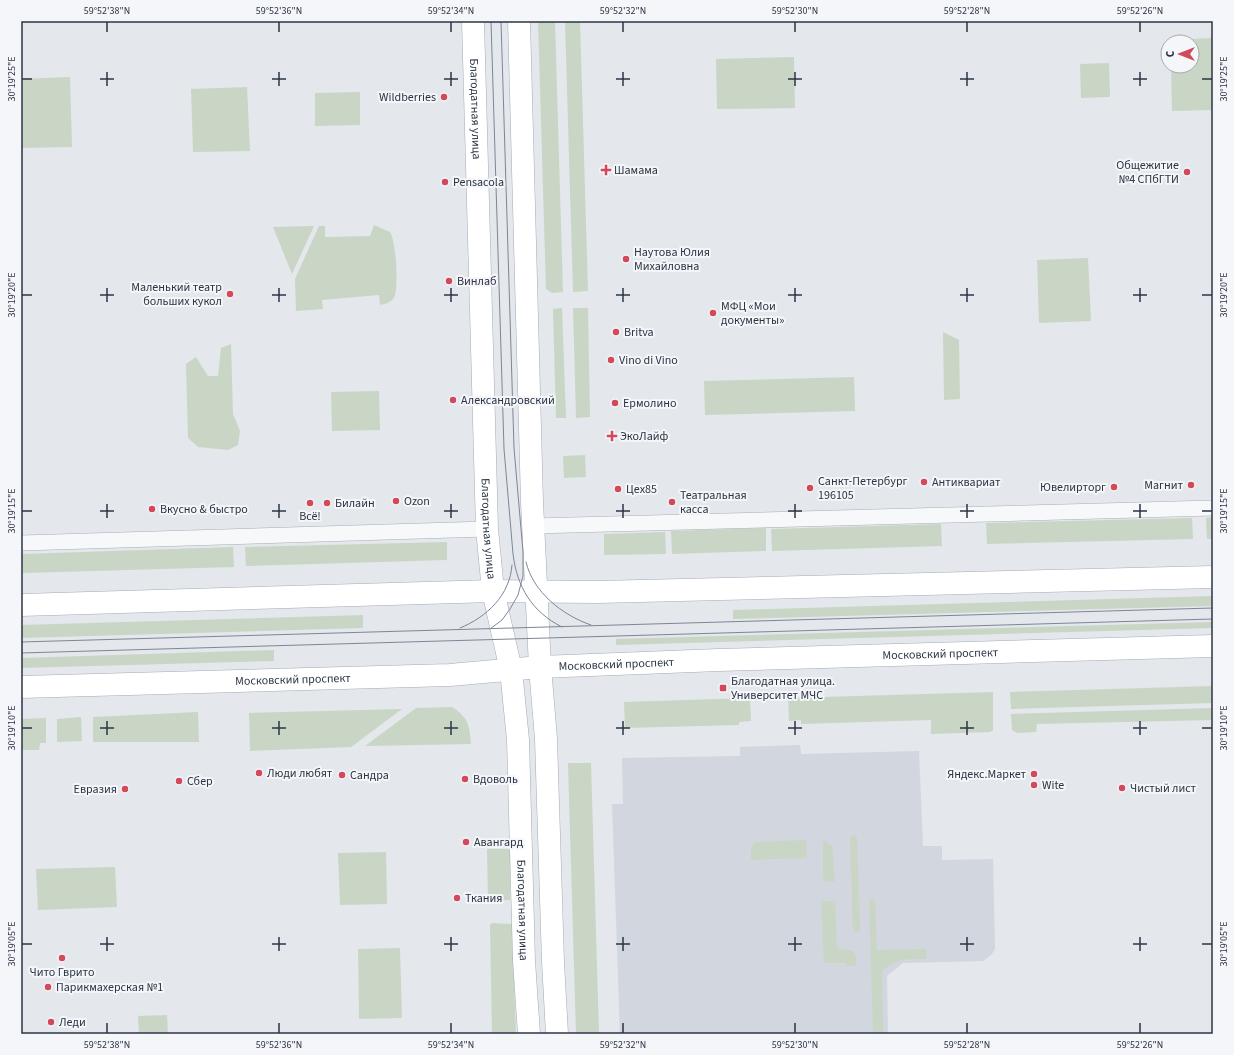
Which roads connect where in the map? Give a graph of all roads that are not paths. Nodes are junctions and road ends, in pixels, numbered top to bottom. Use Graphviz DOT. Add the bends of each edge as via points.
graph roads {
  1 [pos="472,21"];
  2 [pos="519,21"];
  3 [pos="1213,508"];
  4 [pos="533,526"];
  5 [pos="487,529"];
  6 [pos="21,543"];
  7 [pos="1213,577"];
  8 [pos="493,591"];
  9 [pos="536,591"];
  10 [pos="21,605"];
  11 [pos="1213,646"];
  12 [pos="540,667"];
  13 [pos="511,670"];
  14 [pos="21,687"];
  15 [pos="529,1034"];
  16 [pos="557,1034"];
  1 -- 5 [label="main road, Благодатная улица"];
  2 -- 4 [label="main road"];
  3 -- 4 [label="street"];
  4 -- 9 [label="main road"];
  5 -- 6 [label="street"];
  5 -- 8 [label="main road, Благодатная улица"];
  7 -- 9 [label="main road" via="622,592"];
  8 -- 9 [label="main road"];
  8 -- 10 [label="main road"];
  8 -- 13 [label="main road, Благодатная улица"];
  9 -- 12 [label="main road"];
  11 -- 12 [label="main road, Московский проспект"];
  12 -- 13 [label="main road, Московский проспект"];
  12 -- 16 [label="main road" via="546,740"];
  13 -- 14 [label="main road, Московский проспект" via="450,675"];
  13 -- 15 [label="main road, Благодатная улица" via="518,740 524,962"];
}
